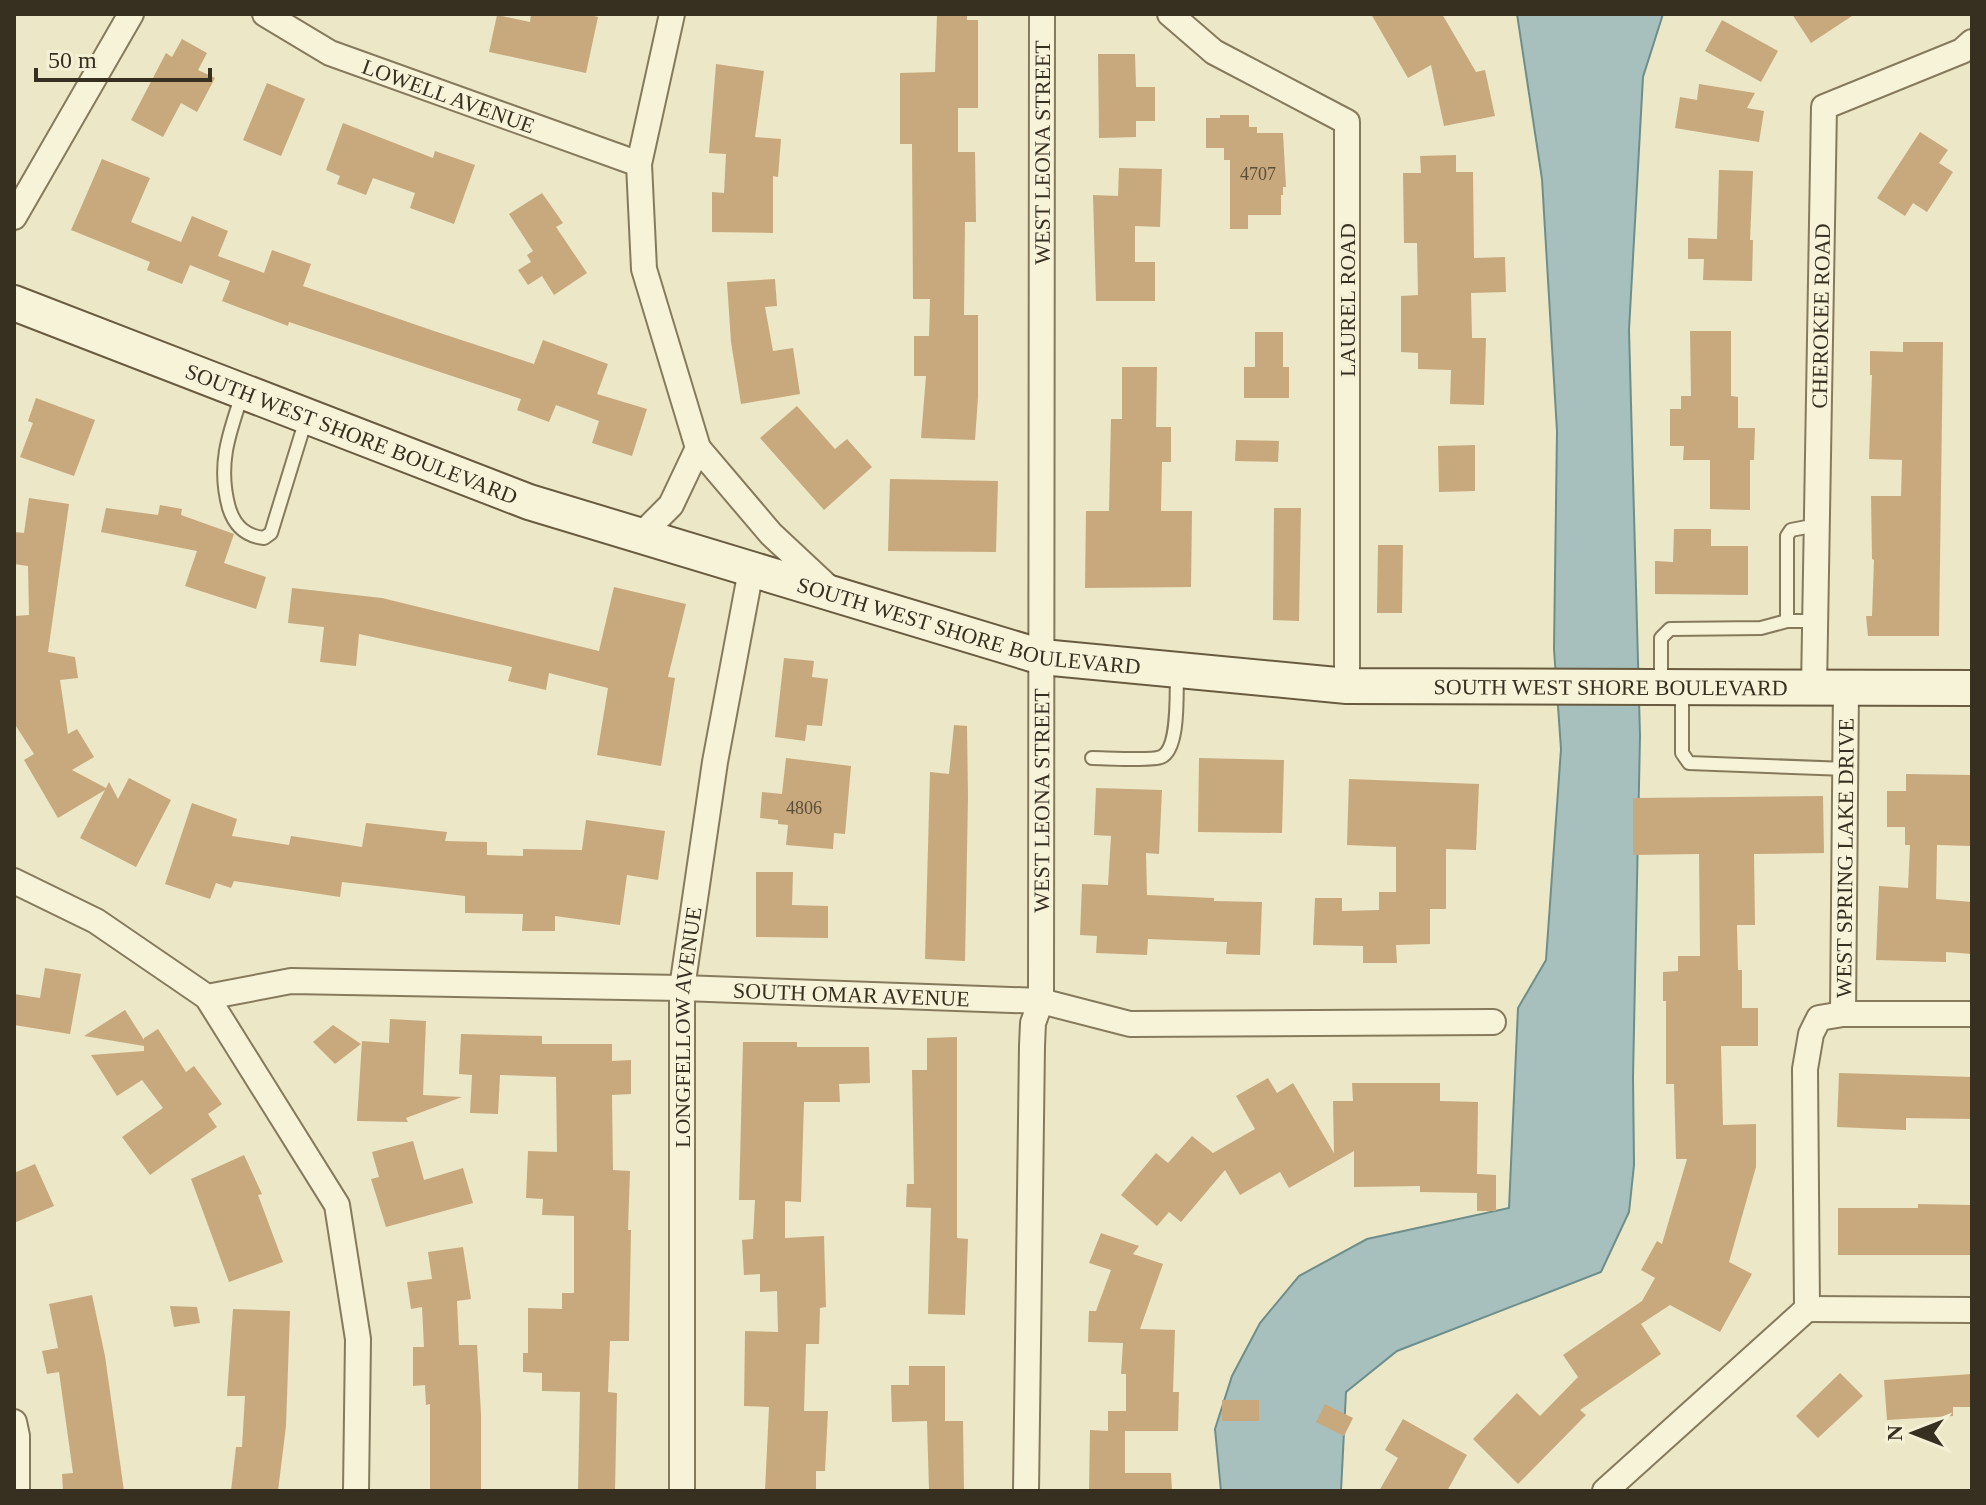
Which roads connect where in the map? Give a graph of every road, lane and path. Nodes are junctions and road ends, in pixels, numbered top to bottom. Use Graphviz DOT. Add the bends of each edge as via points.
graph roads {
  1 [pos="131,14"];
  2 [pos="265,14"];
  3 [pos="672,14"];
  4 [pos="1042,14"];
  5 [pos="1170,14"];
  6 [pos="1972,42"];
  7 [pos="639,164"];
  8 [pos="14,217"];
  9 [pos="14,303"];
  10 [pos="243,391"];
  11 [pos="307,416"];
  12 [pos="698,448"];
  13 [pos="1817,525"];
  14 [pos="640,536"];
  15 [pos="1817,566"];
  16 [pos="1787,567"];
  17 [pos="751,570"];
  18 [pos="838,596"];
  19 [pos="1787,621"];
  20 [pos="1816,621"];
  21 [pos="1042,657"];
  22 [pos="1177,670"];
  23 [pos="1347,686"];
  24 [pos="1671,687"];
  25 [pos="1830,688"];
  26 [pos="1972,688"];
  27 [pos="1092,758"];
  28 [pos="1847,769"];
  29 [pos="14,881"];
  30 [pos="682,988"];
  31 [pos="207,997"];
  32 [pos="1041,1001"];
  33 [pos="1843,1014"];
  34 [pos="1972,1014"];
  35 [pos="1493,1022"];
  36 [pos="1807,1309"];
  37 [pos="1972,1310"];
  38 [pos="14,1422"];
  39 [pos="17,1491"];
  40 [pos="356,1491"];
  41 [pos="682,1491"];
  42 [pos="1026,1491"];
  43 [pos="1605,1491"];
  1 -- 8 [label="street"];
  2 -- 7 [label="street, LOWELL AVENUE" via="330,53"];
  3 -- 7 [label="street"];
  4 -- 21 [label="street, WEST LEONA STREET"];
  5 -- 23 [label="street, LAUREL ROAD" via="1214,52 1347,122"];
  6 -- 13 [label="street, CHEROKEE ROAD" via="1962,51 1824,107"];
  7 -- 12 [label="street" via="644,269"];
  9 -- 10 [label="street, SOUTH WEST SHORE BOULEVARD"];
  10 -- 11 [label="street, SOUTH WEST SHORE BOULEVARD"];
  10 -- 11 [label="lane" via="229,433 222,481 232,518 252,537 271,533"];
  11 -- 14 [label="street, SOUTH WEST SHORE BOULEVARD" via="529,502"];
  12 -- 14 [label="street" via="671,505"];
  12 -- 18 [label="street" via="771,534"];
  13 -- 15 [label="street, CHEROKEE ROAD"];
  13 -- 16 [label="lane" via="1791,530"];
  14 -- 17 [label="street, SOUTH WEST SHORE BOULEVARD"];
  15 -- 16 [label="lane"];
  15 -- 20 [label="street, CHEROKEE ROAD"];
  16 -- 19 [label="lane"];
  17 -- 18 [label="street, SOUTH WEST SHORE BOULEVARD"];
  17 -- 30 [label="street, LONGFELLOW AVENUE" via="715,762"];
  18 -- 21 [label="street, SOUTH WEST SHORE BOULEVARD"];
  19 -- 20 [label="lane"];
  19 -- 24 [label="lane" via="1761,628 1670,629 1661,638"];
  20 -- 25 [label="street, CHEROKEE ROAD"];
  21 -- 22 [label="street, SOUTH WEST SHORE BOULEVARD"];
  21 -- 32 [label="street, WEST LEONA STREET"];
  22 -- 23 [label="street, SOUTH WEST SHORE BOULEVARD"];
  22 -- 27 [label="lane" via="1170,750 1160,758"];
  23 -- 24 [label="street, SOUTH WEST SHORE BOULEVARD"];
  24 -- 25 [label="street, SOUTH WEST SHORE BOULEVARD"];
  24 -- 28 [label="lane" via="1682,753 1689,763"];
  25 -- 26 [label="street, SOUTH WEST SHORE BOULEVARD"];
  25 -- 28 [label="street, WEST SPRING LAKE DRIVE"];
  28 -- 33 [label="street, WEST SPRING LAKE DRIVE"];
  29 -- 31 [label="street" via="96,921"];
  30 -- 31 [label="street, SOUTH OMAR AVENUE" via="291,981"];
  30 -- 32 [label="street, SOUTH OMAR AVENUE"];
  30 -- 41 [label="street, LONGFELLOW AVENUE"];
  31 -- 40 [label="street" via="337,1205 358,1339"];
  32 -- 35 [label="street, SOUTH OMAR AVENUE" via="1130,1024"];
  32 -- 42 [label="street, WEST LEONA STREET" via="1032,1046"];
  33 -- 34 [label="street"];
  33 -- 36 [label="street, WEST SPRING LAKE DRIVE" via="1819,1018 1805,1069"];
  36 -- 37 [label="street"];
  36 -- 43 [label="street"];
  38 -- 39 [label="street"];
}
